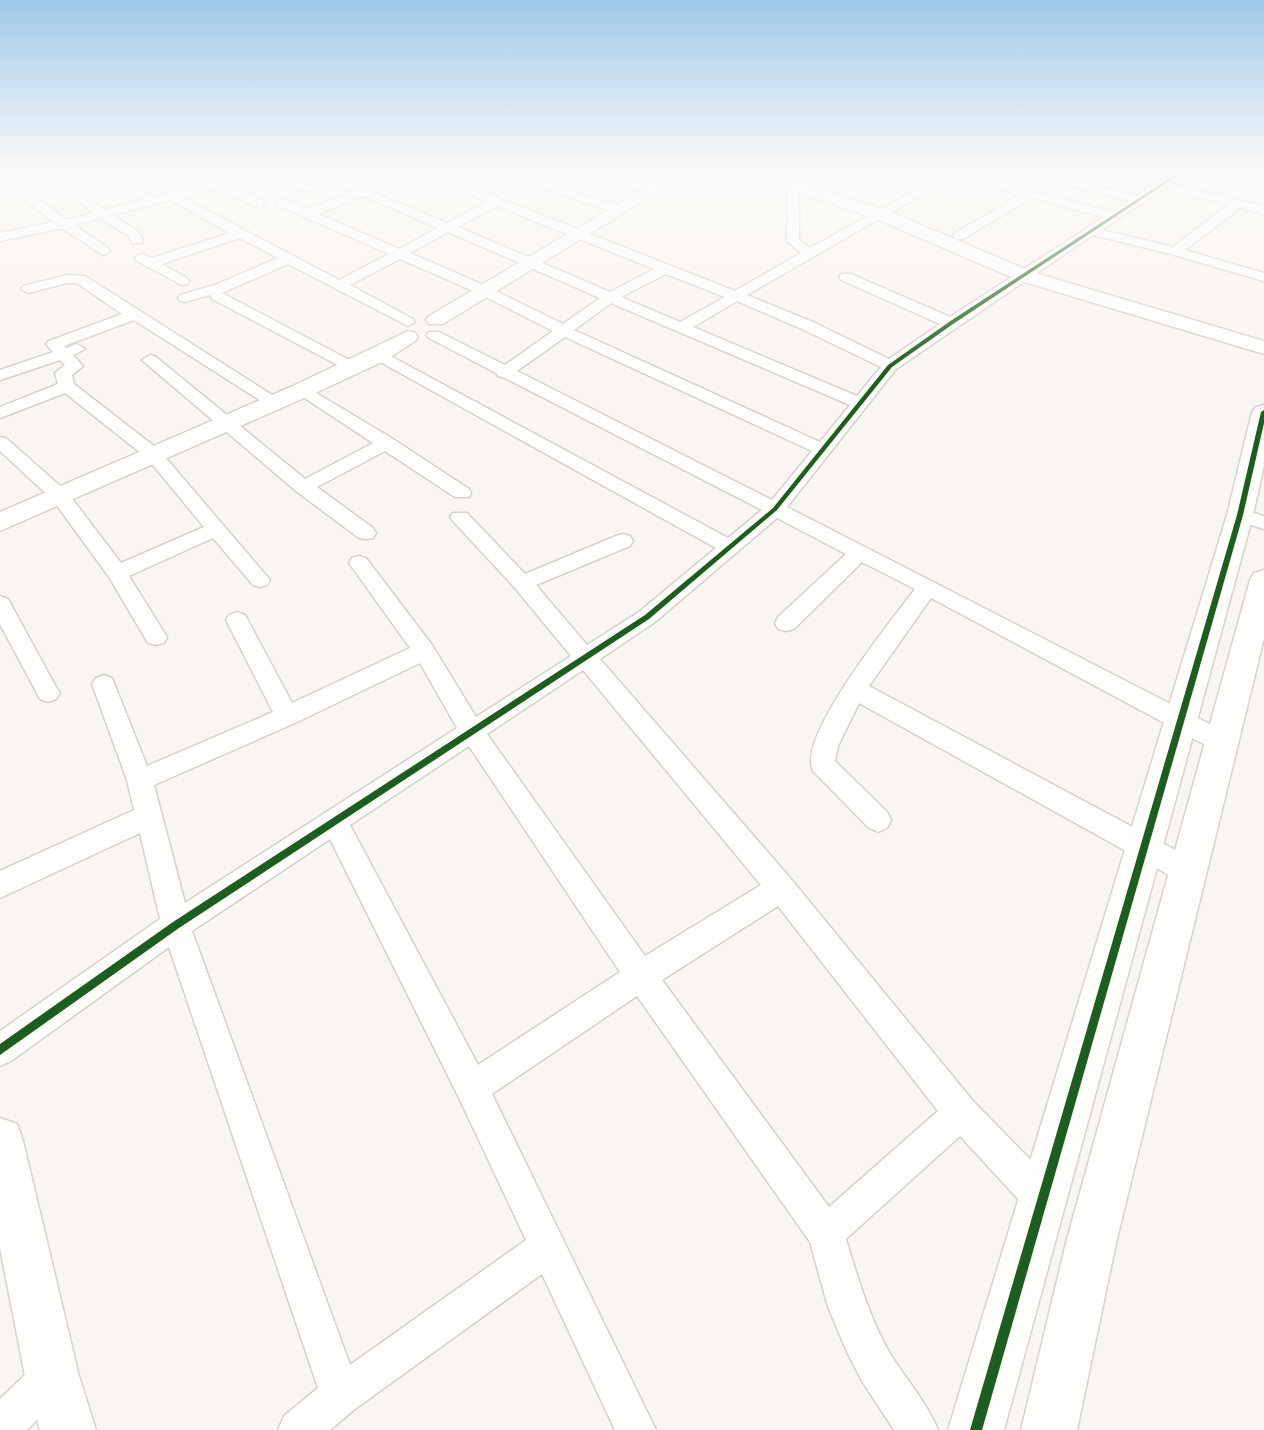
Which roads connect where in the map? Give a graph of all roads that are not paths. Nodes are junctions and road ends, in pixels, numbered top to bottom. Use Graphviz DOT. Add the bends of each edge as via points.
graph roads {
  1 [pos="84,239"];
  2 [pos="135,239"];
  3 [pos="225,239"];
  4 [pos="253,239"];
  5 [pos="364,239"];
  6 [pos="429,239"];
  7 [pos="476,239"];
  8 [pos="569,239"];
  9 [pos="589,239"];
  10 [pos="793,239"];
  11 [pos="836,239"];
  12 [pos="949,239"];
  13 [pos="964,239"];
  14 [pos="1081,239"];
  15 [pos="1124,239"];
  16 [pos="1191,239"];
  17 [pos="103,251"];
  18 [pos="1175,251"];
  19 [pos="812,253"];
  20 [pos="399,255"];
  21 [pos="290,258"];
  22 [pos="151,263"];
  23 [pos="529,263"];
  24 [pos="665,269"];
  25 [pos="1030,273"];
  26 [pos="846,277"];
  27 [pos="1264,277"];
  28 [pos="182,281"];
  29 [pos="340,285"];
  30 [pos="220,288"];
  31 [pos="28,289"];
  32 [pos="483,290"];
  33 [pos="740,296"];
  34 [pos="611,297"];
  35 [pos="185,298"];
  36 [pos="133,315"];
  37 [pos="951,323"];
  38 [pos="153,325"];
  39 [pos="435,328"];
  40 [pos="681,328"];
  41 [pos="408,329"];
  42 [pos="564,331"];
  43 [pos="1264,338"];
  44 [pos="1264,348"];
  45 [pos="64,354"];
  46 [pos="378,355"];
  47 [pos="150,360"];
  48 [pos="351,367"];
  49 [pos="504,372"];
  50 [pos="0,375"];
  51 [pos="67,386"];
  52 [pos="875,386"];
  53 [pos="303,390"];
  54 [pos="275,402"];
  55 [pos="1264,412"];
  56 [pos="0,413"];
  57 [pos="223,424"];
  58 [pos="0,442"];
  59 [pos="387,443"];
  60 [pos="823,450"];
  61 [pos="153,454"];
  62 [pos="303,487"];
  63 [pos="60,496"];
  64 [pos="776,509"];
  65 [pos="1252,519"];
  66 [pos="0,522"];
  67 [pos="216,529"];
  68 [pos="366,533"];
  69 [pos="622,541"];
  70 [pos="730,547"];
  71 [pos="860,552"];
  72 [pos="359,563"];
  73 [pos="117,573"];
  74 [pos="260,580"];
  75 [pos="1264,580"];
  76 [pos="522,583"];
  77 [pos="928,587"];
  78 [pos="0,604"];
  79 [pos="237,620"];
  80 [pos="786,623"];
  81 [pos="156,637"];
  82 [pos="424,651"];
  83 [pos="585,658"];
  84 [pos="104,684"];
  85 [pos="854,689"];
  86 [pos="48,693"];
  87 [pos="287,716"];
  88 [pos="1181,720"];
  89 [pos="471,730"];
  90 [pos="1222,742"];
  91 [pos="140,780"];
  92 [pos="149,816"];
  93 [pos="878,820"];
  94 [pos="334,821"];
  95 [pos="1145,848"];
  96 [pos="1188,871"];
  97 [pos="0,885"];
  98 [pos="781,888"];
  99 [pos="176,925"];
  100 [pos="641,976"];
  101 [pos="0,1050"];
  102 [pos="472,1088"];
  103 [pos="961,1113"];
  104 [pos="0,1145"];
  105 [pos="1043,1199"];
  106 [pos="826,1233"];
  107 [pos="548,1247"];
  108 [pos="12,1252"];
  109 [pos="52,1376"];
  110 [pos="342,1395"];
  111 [pos="0,1428"];
  112 [pos="68,1430"];
  113 [pos="298,1430"];
  114 [pos="636,1430"];
  115 [pos="918,1430"];
  116 [pos="976,1430"];
  117 [pos="1049,1430"];
  1 -- 17 [label="street"];
  2 -- 22 [label="street"];
  3 -- 22 [label="street"];
  4 -- 21 [label="street"];
  5 -- 20 [label="street"];
  6 -- 20 [label="street"];
  7 -- 23 [label="street"];
  8 -- 23 [label="street"];
  9 -- 24 [label="street"];
  10 -- 19 [label="street"];
  11 -- 19 [label="street"];
  12 -- 25 [label="street"];
  13 -- 25 [label="street"];
  14 -- 25 [label="street"];
  15 -- 18 [label="street"];
  16 -- 18 [label="street"];
  18 -- 27 [label="street"];
  19 -- 33 [label="street"];
  20 -- 29 [label="street"];
  20 -- 32 [label="street"];
  21 -- 29 [label="street"];
  21 -- 30 [label="street"];
  22 -- 28 [label="street"];
  23 -- 32 [label="street"];
  23 -- 34 [label="street"];
  24 -- 33 [label="street"];
  24 -- 34 [label="street"];
  25 -- 37 [label="street"];
  25 -- 43 [label="street"];
  25 -- 44 [label="street"];
  26 -- 37 [label="street"];
  29 -- 41 [label="street"];
  30 -- 35 [label="street"];
  30 -- 48 [label="street" via="215,292 217,296"];
  31 -- 36 [label="street" via="80,279"];
  32 -- 39 [label="street"];
  32 -- 42 [label="street"];
  33 -- 40 [label="street"];
  33 -- 52 [label="street" via="837,338"];
  34 -- 40 [label="street"];
  34 -- 42 [label="street"];
  36 -- 38 [label="street"];
  36 -- 45 [label="street" via="54,344"];
  37 -- 52 [label="street"];
  38 -- 45 [label="street"];
  38 -- 54 [label="street"];
  39 -- 41 [label="street" via="421,338"];
  39 -- 49 [label="street"];
  40 -- 52 [label="street"];
  41 -- 46 [label="street"];
  42 -- 49 [label="street"];
  42 -- 60 [label="street"];
  45 -- 50 [label="street"];
  45 -- 51 [label="street" via="75,366 63,373"];
  46 -- 48 [label="street"];
  46 -- 70 [label="street"];
  47 -- 57 [label="street"];
  48 -- 53 [label="street"];
  49 -- 64 [label="street"];
  51 -- 56 [label="street"];
  51 -- 61 [label="street"];
  52 -- 60 [label="street"];
  53 -- 54 [label="street"];
  53 -- 59 [label="street"];
  54 -- 57 [label="street"];
  55 -- 65 [label="street"];
  57 -- 61 [label="street"];
  57 -- 62 [label="street"];
  58 -- 63 [label="street"];
  59 -- 62 [label="street"];
  59 -- 76 [label="street" via="461,505"];
  60 -- 64 [label="street"];
  61 -- 63 [label="street"];
  61 -- 67 [label="street"];
  62 -- 68 [label="street"];
  63 -- 66 [label="street"];
  63 -- 73 [label="street"];
  64 -- 70 [label="street"];
  64 -- 71 [label="street"];
  65 -- 88 [label="street"];
  67 -- 73 [label="street"];
  67 -- 74 [label="street"];
  69 -- 76 [label="street"];
  70 -- 83 [label="street" via="647,617"];
  71 -- 77 [label="street"];
  71 -- 80 [label="street"];
  72 -- 82 [label="street"];
  73 -- 81 [label="street"];
  75 -- 90 [label="street"];
  76 -- 83 [label="street"];
  77 -- 85 [label="street"];
  77 -- 88 [label="street"];
  78 -- 86 [label="street"];
  79 -- 87 [label="street"];
  82 -- 87 [label="street"];
  82 -- 89 [label="street"];
  83 -- 89 [label="street"];
  83 -- 98 [label="street"];
  84 -- 91 [label="street"];
  85 -- 93 [label="street" via="822,752 822,764"];
  85 -- 95 [label="street"];
  87 -- 91 [label="street"];
  88 -- 90 [label="street"];
  88 -- 95 [label="street"];
  89 -- 94 [label="street"];
  89 -- 100 [label="street"];
  90 -- 96 [label="street"];
  91 -- 92 [label="street"];
  92 -- 97 [label="street"];
  92 -- 99 [label="street"];
  94 -- 99 [label="street"];
  94 -- 102 [label="street"];
  95 -- 96 [label="street"];
  95 -- 105 [label="street"];
  96 -- 117 [label="street" via="1091,1243"];
  98 -- 100 [label="street"];
  98 -- 103 [label="street"];
  99 -- 101 [label="street"];
  99 -- 110 [label="street"];
  100 -- 102 [label="street"];
  100 -- 106 [label="street"];
  102 -- 107 [label="street"];
  103 -- 105 [label="street"];
  103 -- 106 [label="street"];
  104 -- 108 [label="street"];
  105 -- 116 [label="street"];
  106 -- 115 [label="street" via="847,1307 861,1338"];
  107 -- 110 [label="street"];
  107 -- 114 [label="street"];
  108 -- 109 [label="street"];
  109 -- 111 [label="street"];
  109 -- 112 [label="street"];
  110 -- 113 [label="street"];
}
